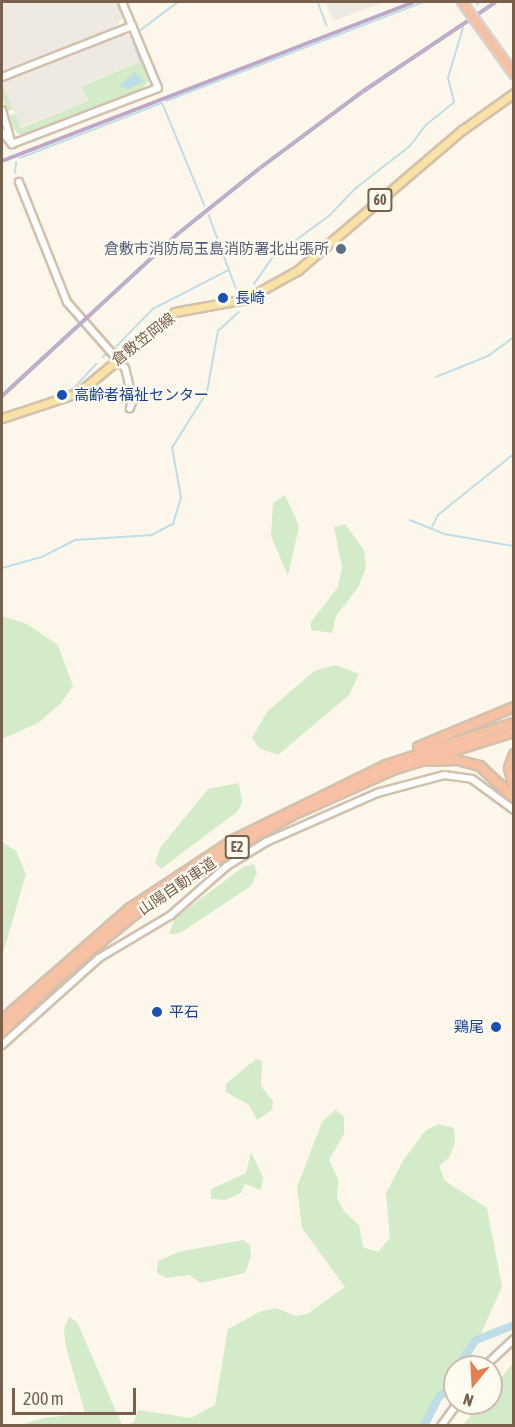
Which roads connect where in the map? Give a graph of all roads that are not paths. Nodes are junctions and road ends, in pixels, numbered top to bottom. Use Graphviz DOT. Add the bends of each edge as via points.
graph roads {
  1 [pos="122,2"];
  2 [pos="462,2"];
  3 [pos="132,26"];
  4 [pos="513,74"];
  5 [pos="2,77"];
  6 [pos="513,93"];
  7 [pos="2,110"];
  8 [pos="2,132"];
  9 [pos="12,144"];
  10 [pos="19,182"];
  11 [pos="118,358"];
  12 [pos="130,408"];
  13 [pos="2,418"];
  14 [pos="513,707"];
  15 [pos="513,723"];
  16 [pos="513,732"];
  17 [pos="513,754"];
  18 [pos="393,770"];
  19 [pos="334,788"];
  20 [pos="513,790"];
  21 [pos="513,798"];
  22 [pos="513,810"];
  23 [pos="2,1020"];
  24 [pos="2,1032"];
  25 [pos="2,1045"];
  26 [pos="513,1339"];
  27 [pos="496,1355"];
  1 -- 3 [label="street"];
  2 -- 4 [label="highway, bridge"];
  3 -- 5 [label="street"];
  3 -- 9 [label="street" via="158,88"];
  6 -- 11 [label="main road, 倉敷笠岡線 / 60" via="462,130 298,270 246,299 175,312"];
  7 -- 9 [label="street"];
  8 -- 9 [label="street"];
  10 -- 11 [label="street" via="67,302"];
  11 -- 12 [label="street" via="130,386"];
  11 -- 13 [label="main road, 倉敷笠岡線 / 60" via="78,393"];
  14 -- 19 [label="highway"];
  15 -- 19 [label="highway, 山陽自動車道 / E2" via="431,748"];
  16 -- 18 [label="highway, 山陽自動車道 / E2"];
  17 -- 20 [label="highway" via="509,768"];
  18 -- 21 [label="highway" via="436,760 464,760 490,773"];
  18 -- 24 [label="highway, 山陽自動車道 / E2" via="297,813 173,887 97,944"];
  19 -- 23 [label="highway, 山陽自動車道 / E2" via="265,822 171,879 92,938"];
  22 -- 25 [label="street" via="472,778 444,776 376,793 266,842 227,866 171,915 99,958"];
  26 -- 27 [label="street"];
}
